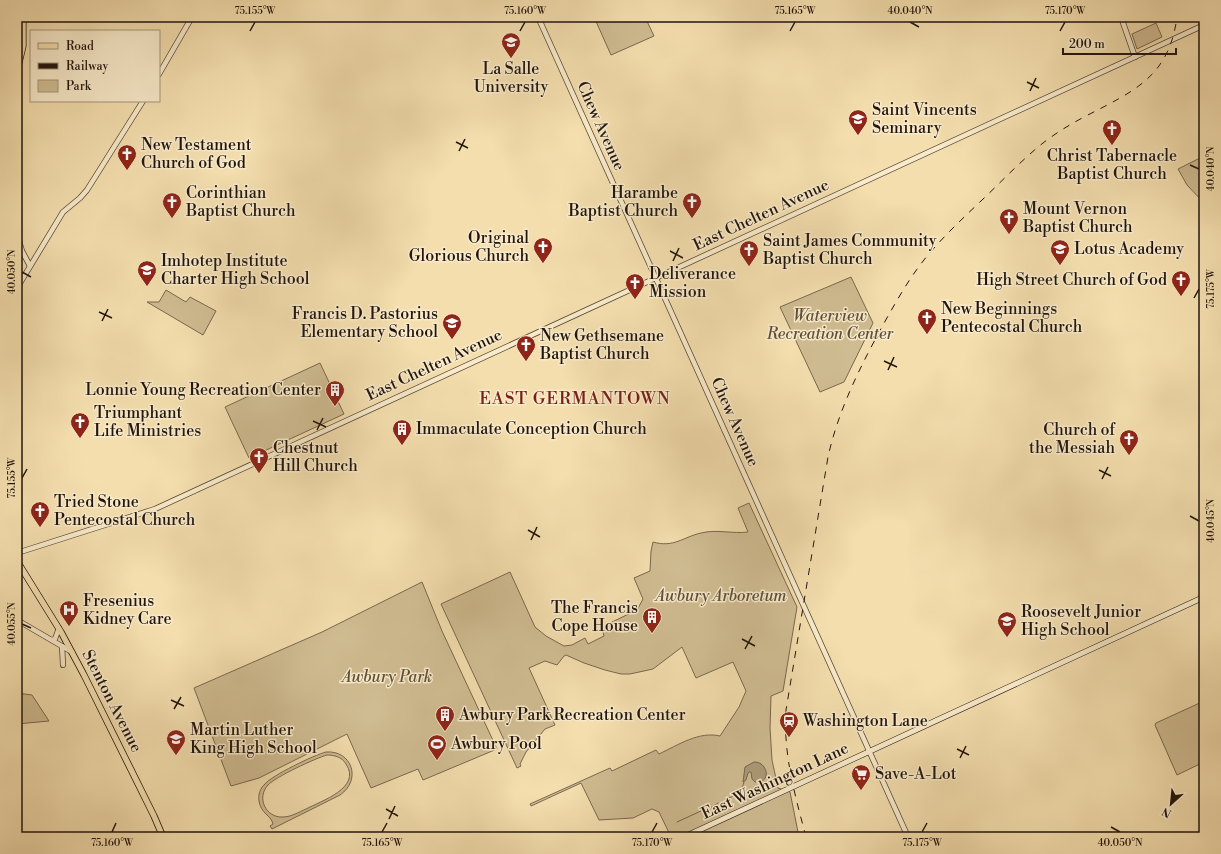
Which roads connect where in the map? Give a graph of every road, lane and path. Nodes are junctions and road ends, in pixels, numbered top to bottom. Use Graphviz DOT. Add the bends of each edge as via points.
graph roads {
  1 [pos="23,17"];
  2 [pos="192,17"];
  3 [pos="538,17"];
  4 [pos="1121,17"];
  5 [pos="1204,25"];
  6 [pos="1135,57"];
  7 [pos="17,71"];
  8 [pos="160,72"];
  9 [pos="142,102"];
  10 [pos="17,234"];
  11 [pos="30,266"];
  12 [pos="655,278"];
  13 [pos="17,288"];
  14 [pos="17,553"];
  15 [pos="17,561"];
  16 [pos="1204,597"];
  17 [pos="17,620"];
  18 [pos="59,628"];
  19 [pos="52,640"];
  20 [pos="62,646"];
  21 [pos="72,652"];
  22 [pos="63,665"];
  23 [pos="869,752"];
  24 [pos="163,837"];
  25 [pos="684,837"];
  26 [pos="908,837"];
  1 -- 7 [label="main road" via="23,46"];
  2 -- 8 [label="street"];
  3 -- 12 [label="street, Chew Avenue"];
  4 -- 6 [label="street"];
  5 -- 6 [label="street, East Chelten Avenue"];
  6 -- 12 [label="street, East Chelten Avenue"];
  9 -- 11 [label="street" via="88,190 62,212"];
  10 -- 11 [label="street"];
  11 -- 13 [label="street"];
  12 -- 14 [label="street, East Chelten Avenue" via="155,509"];
  12 -- 23 [label="street, Chew Avenue"];
  15 -- 18 [label="main road, Stenton Avenue"];
  16 -- 23 [label="main road, East Washington Lane"];
  17 -- 19 [label="street"];
  18 -- 19 [label="street" via="55,639"];
  18 -- 21 [label="main road, Stenton Avenue"];
  19 -- 20 [label="street"];
  20 -- 21 [label="street"];
  20 -- 22 [label="street"];
  21 -- 24 [label="main road, Stenton Avenue"];
  23 -- 25 [label="main road, East Washington Lane"];
  23 -- 26 [label="street, Chew Avenue"];
}
